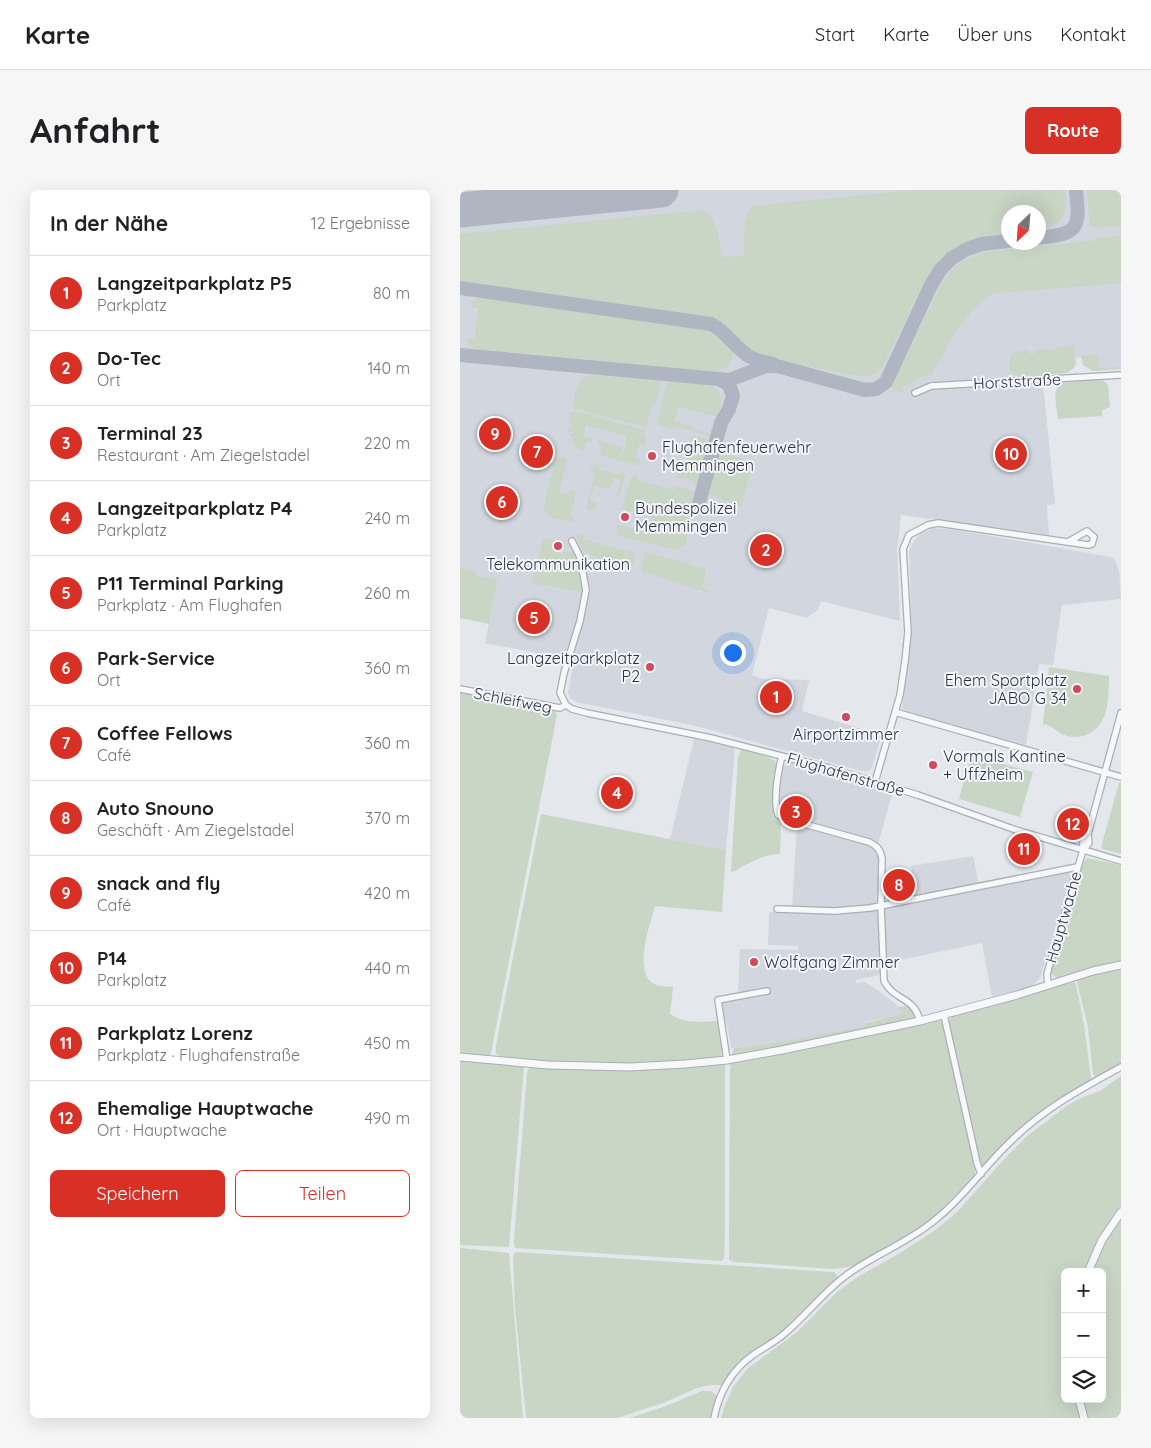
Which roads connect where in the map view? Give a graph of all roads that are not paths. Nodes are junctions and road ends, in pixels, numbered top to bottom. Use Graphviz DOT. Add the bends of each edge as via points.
graph roads {
  1 [pos="1121,375"];
  2 [pos="915,393"];
  3 [pos="572,541"];
  4 [pos="1068,542"];
  5 [pos="460,689"];
  6 [pos="566,705"];
  7 [pos="895,712"];
  8 [pos="1121,713"];
  9 [pos="782,756"];
  10 [pos="1104,772"];
  11 [pos="1121,777"];
  12 [pos="876,782"];
  13 [pos="1083,850"];
  14 [pos="1121,861"];
  15 [pos="1077,867"];
  16 [pos="881,906"];
  17 [pos="777,909"];
  18 [pos="1121,966"];
  19 [pos="1048,985"];
  20 [pos="767,991"];
  21 [pos="944,1015"];
  22 [pos="920,1021"];
  23 [pos="460,1057"];
  24 [pos="727,1060"];
  25 [pos="1121,1067"];
  26 [pos="981,1174"];
  27 [pos="1121,1212"];
  28 [pos="1090,1268"];
  29 [pos="1080,1403"];
  30 [pos="714,1418"];
  31 [pos="1084,1418"];
  1 -- 2 [label="street, Horststraße" via="931,386"];
  3 -- 6 [label="street" via="580,557 586,590 562,680 560,693"];
  4 -- 7 [label="street" via="938,523 909,535 903,549 907,646"];
  5 -- 6 [label="street, Schleifweg" via="560,708"];
  6 -- 9 [label="street, Flughafenstraße" via="587,713"];
  7 -- 10 [label="street"];
  7 -- 12 [label="street"];
  8 -- 10 [label="street, Hauptwache"];
  9 -- 12 [label="street, Flughafenstraße"];
  9 -- 16 [label="street" via="778,815 877,847 882,858"];
  10 -- 11 [label="street"];
  10 -- 13 [label="street, Hauptwache"];
  12 -- 13 [label="street, Flughafenstraße"];
  13 -- 14 [label="street, Flughafenstraße"];
  13 -- 15 [label="street, Hauptwache"];
  15 -- 16 [label="street"];
  15 -- 19 [label="street, Hauptwache" via="1047,974"];
  16 -- 17 [label="street" via="835,911"];
  16 -- 22 [label="street" via="884,981 893,993 911,1004"];
  18 -- 19 [label="street" via="1093,970"];
  19 -- 21 [label="street"];
  20 -- 24 [label="street" via="718,1000"];
  21 -- 22 [label="street"];
  21 -- 26 [label="street"];
  22 -- 24 [label="street"];
  23 -- 24 [label="street" via="548,1065 622,1066"];
  25 -- 26 [label="street" via="1070,1095 1039,1117"];
  26 -- 30 [label="street" via="934,1222 844,1276 785,1333 744,1362 724,1388"];
  27 -- 28 [label="street" via="1102,1240"];
  29 -- 31 [label="street"];
}
